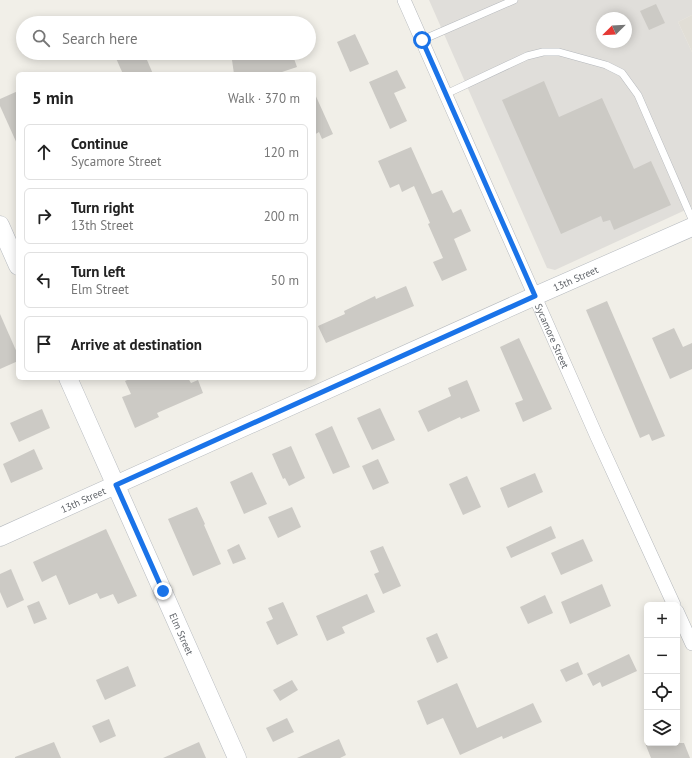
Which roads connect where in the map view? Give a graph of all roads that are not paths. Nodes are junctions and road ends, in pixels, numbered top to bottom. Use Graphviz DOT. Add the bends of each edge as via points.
graph roads {
  1 [pos="404,0"];
  2 [pos="514,0"];
  3 [pos="422,40"];
  4 [pos="446,94"];
  5 [pos="692,219"];
  6 [pos="0,225"];
  7 [pos="692,227"];
  8 [pos="16,261"];
  9 [pos="535,296"];
  10 [pos="69,380"];
  11 [pos="116,485"];
  12 [pos="0,537"];
  13 [pos="673,602"];
  14 [pos="680,618"];
  15 [pos="692,644"];
  16 [pos="237,758"];
  1 -- 3 [label="street, Sycamore Street"];
  2 -- 3 [label="lane"];
  3 -- 4 [label="street, Sycamore Street"];
  4 -- 5 [label="lane" via="527,56 543,52 560,52 606,65 622,73 638,95"];
  4 -- 9 [label="street, Sycamore Street"];
  6 -- 8 [label="main road"];
  7 -- 9 [label="main road, 13th Street"];
  9 -- 11 [label="main road, 13th Street"];
  9 -- 13 [label="street, Sycamore Street"];
  10 -- 11 [label="main road, Elm Street"];
  11 -- 12 [label="main road, 13th Street"];
  11 -- 16 [label="main road, Elm Street"];
  14 -- 15 [label="street"];
}
